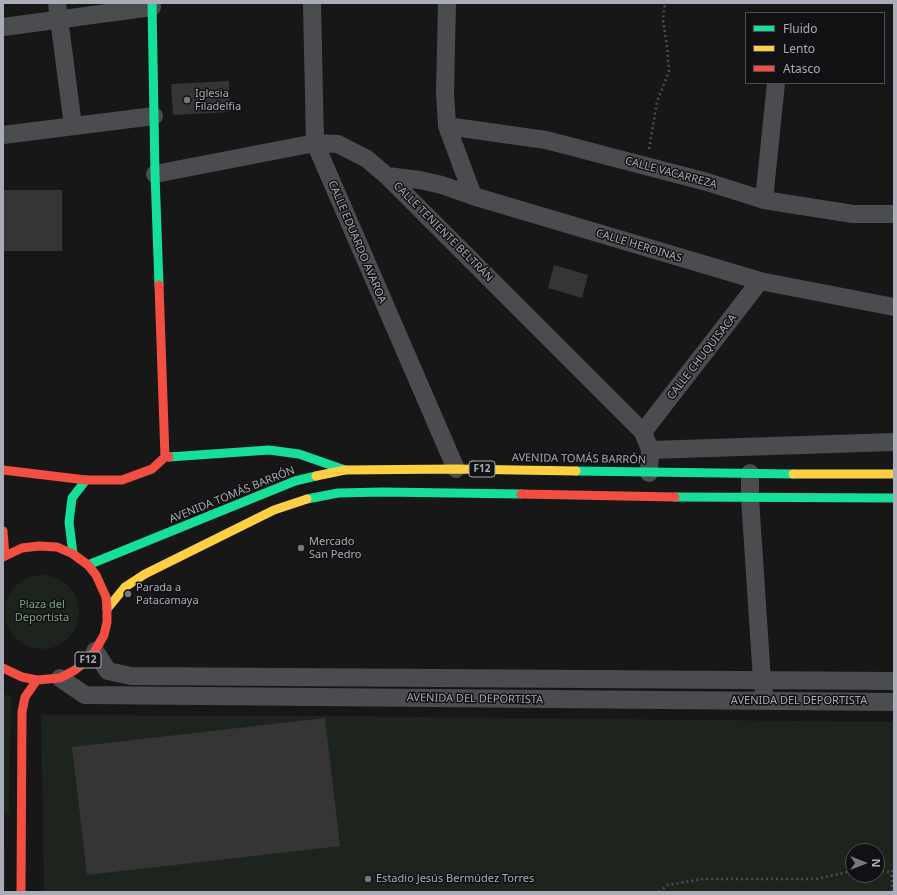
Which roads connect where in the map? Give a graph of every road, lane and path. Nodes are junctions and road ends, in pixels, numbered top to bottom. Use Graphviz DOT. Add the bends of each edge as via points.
graph roads {
  1 [pos="312,3"];
  2 [pos="447,3"];
  3 [pos="665,3"];
  4 [pos="152,5"];
  5 [pos="58,11"];
  6 [pos="3,27"];
  7 [pos="776,84"];
  8 [pos="154,116"];
  9 [pos="73,126"];
  10 [pos="447,126"];
  11 [pos="3,135"];
  12 [pos="314,143"];
  13 [pos="646,166"];
  14 [pos="155,174"];
  15 [pos="387,176"];
  16 [pos="472,196"];
  17 [pos="764,200"];
  18 [pos="894,214"];
  19 [pos="760,281"];
  20 [pos="894,307"];
  21 [pos="643,432"];
  22 [pos="894,442"];
  23 [pos="650,450"];
  24 [pos="165,458"];
  25 [pos="456,469"];
  26 [pos="3,470"];
  27 [pos="345,470"];
  28 [pos="649,473"];
  29 [pos="750,473"];
  30 [pos="894,474"];
  31 [pos="86,480"];
  32 [pos="750,498"];
  33 [pos="894,498"];
  34 [pos="3,531"];
  35 [pos="74,554"];
  36 [pos="4,557"];
  37 [pos="88,565"];
  38 [pos="108,609"];
  39 [pos="95,652"];
  40 [pos="3,668"];
  41 [pos="60,678"];
  42 [pos="37,680"];
  43 [pos="762,680"];
  44 [pos="894,681"];
  45 [pos="765,701"];
  46 [pos="894,702"];
  47 [pos="894,868"];
  48 [pos="885,872"];
  49 [pos="892,872"];
  50 [pos="845,873"];
  51 [pos="21,892"];
  52 [pos="659,892"];
  53 [pos="892,892"];
  1 -- 12 [label="street, CALLE EDUARDO AVAROA"];
  2 -- 10 [label="street"];
  3 -- 13 [label="path" via="663,20 669,71 657,102"];
  4 -- 5 [label="street"];
  4 -- 8 [label="main road"];
  5 -- 6 [label="street"];
  5 -- 9 [label="street"];
  7 -- 17 [label="street"];
  8 -- 9 [label="street"];
  8 -- 14 [label="main road"];
  9 -- 11 [label="street"];
  10 -- 13 [label="street, CALLE VACARREZA" via="546,140"];
  10 -- 16 [label="street"];
  12 -- 14 [label="street, CALLE TENIENTE BELTRÁN"];
  12 -- 15 [label="street, CALLE TENIENTE BELTRÁN" via="338,144 367,159"];
  12 -- 25 [label="street, CALLE EDUARDO AVAROA"];
  13 -- 17 [label="street, CALLE VACARREZA"];
  14 -- 24 [label="main road"];
  15 -- 16 [label="street, CALLE HEROINAS" via="434,183"];
  15 -- 21 [label="street, CALLE TENIENTE BELTRÁN"];
  16 -- 19 [label="street, CALLE HEROINAS"];
  17 -- 18 [label="street, CALLE VACARREZA" via="852,214"];
  19 -- 20 [label="street, CALLE HEROINAS"];
  19 -- 21 [label="street, CALLE CHUQUISACA"];
  21 -- 23 [label="street, CALLE TENIENTE BELTRÁN"];
  22 -- 23 [label="street"];
  23 -- 28 [label="street, CALLE TENIENTE BELTRÁN"];
  24 -- 27 [label="main road" via="269,450 299,454"];
  24 -- 31 [label="main road" via="152,469 122,480"];
  25 -- 27 [label="main road, AVENIDA TOMÁS BARRÓN / F12"];
  25 -- 28 [label="main road, AVENIDA TOMÁS BARRÓN / F12"];
  26 -- 31 [label="main road"];
  27 -- 37 [label="main road, AVENIDA TOMÁS BARRÓN / F12" via="295,482"];
  28 -- 29 [label="main road, AVENIDA TOMÁS BARRÓN / F12"];
  29 -- 30 [label="main road, AVENIDA TOMÁS BARRÓN / F12"];
  29 -- 32 [label="street"];
  31 -- 35 [label="main road" via="72,498 69,522"];
  32 -- 33 [label="main road, F12"];
  32 -- 38 [label="main road, F12" via="338,493 302,500 274,510 145,574 125,587"];
  32 -- 43 [label="street"];
  34 -- 36 [label="main road"];
  35 -- 36 [label="main road, F12" via="57,547 39,546 22,548"];
  35 -- 37 [label="main road, F12"];
  37 -- 38 [label="main road, F12" via="102,586"];
  38 -- 39 [label="main road, F12" via="104,635"];
  39 -- 41 [label="main road, F12" via="75,670"];
  39 -- 43 [label="street, AVENIDA DEL DEPORTISTA" via="108,671 131,676"];
  40 -- 42 [label="main road, F12" via="22,677"];
  41 -- 42 [label="main road, F12"];
  41 -- 45 [label="street, AVENIDA DEL DEPORTISTA" via="85,695"];
  42 -- 51 [label="main road" via="25,697 22,712"];
  43 -- 44 [label="street, AVENIDA DEL DEPORTISTA"];
  43 -- 45 [label="street"];
  45 -- 46 [label="street, AVENIDA DEL DEPORTISTA"];
  47 -- 49 [label="path"];
  48 -- 49 [label="path"];
  49 -- 53 [label="path"];
  50 -- 52 [label="path" via="816,879 702,879 668,885"];
}
